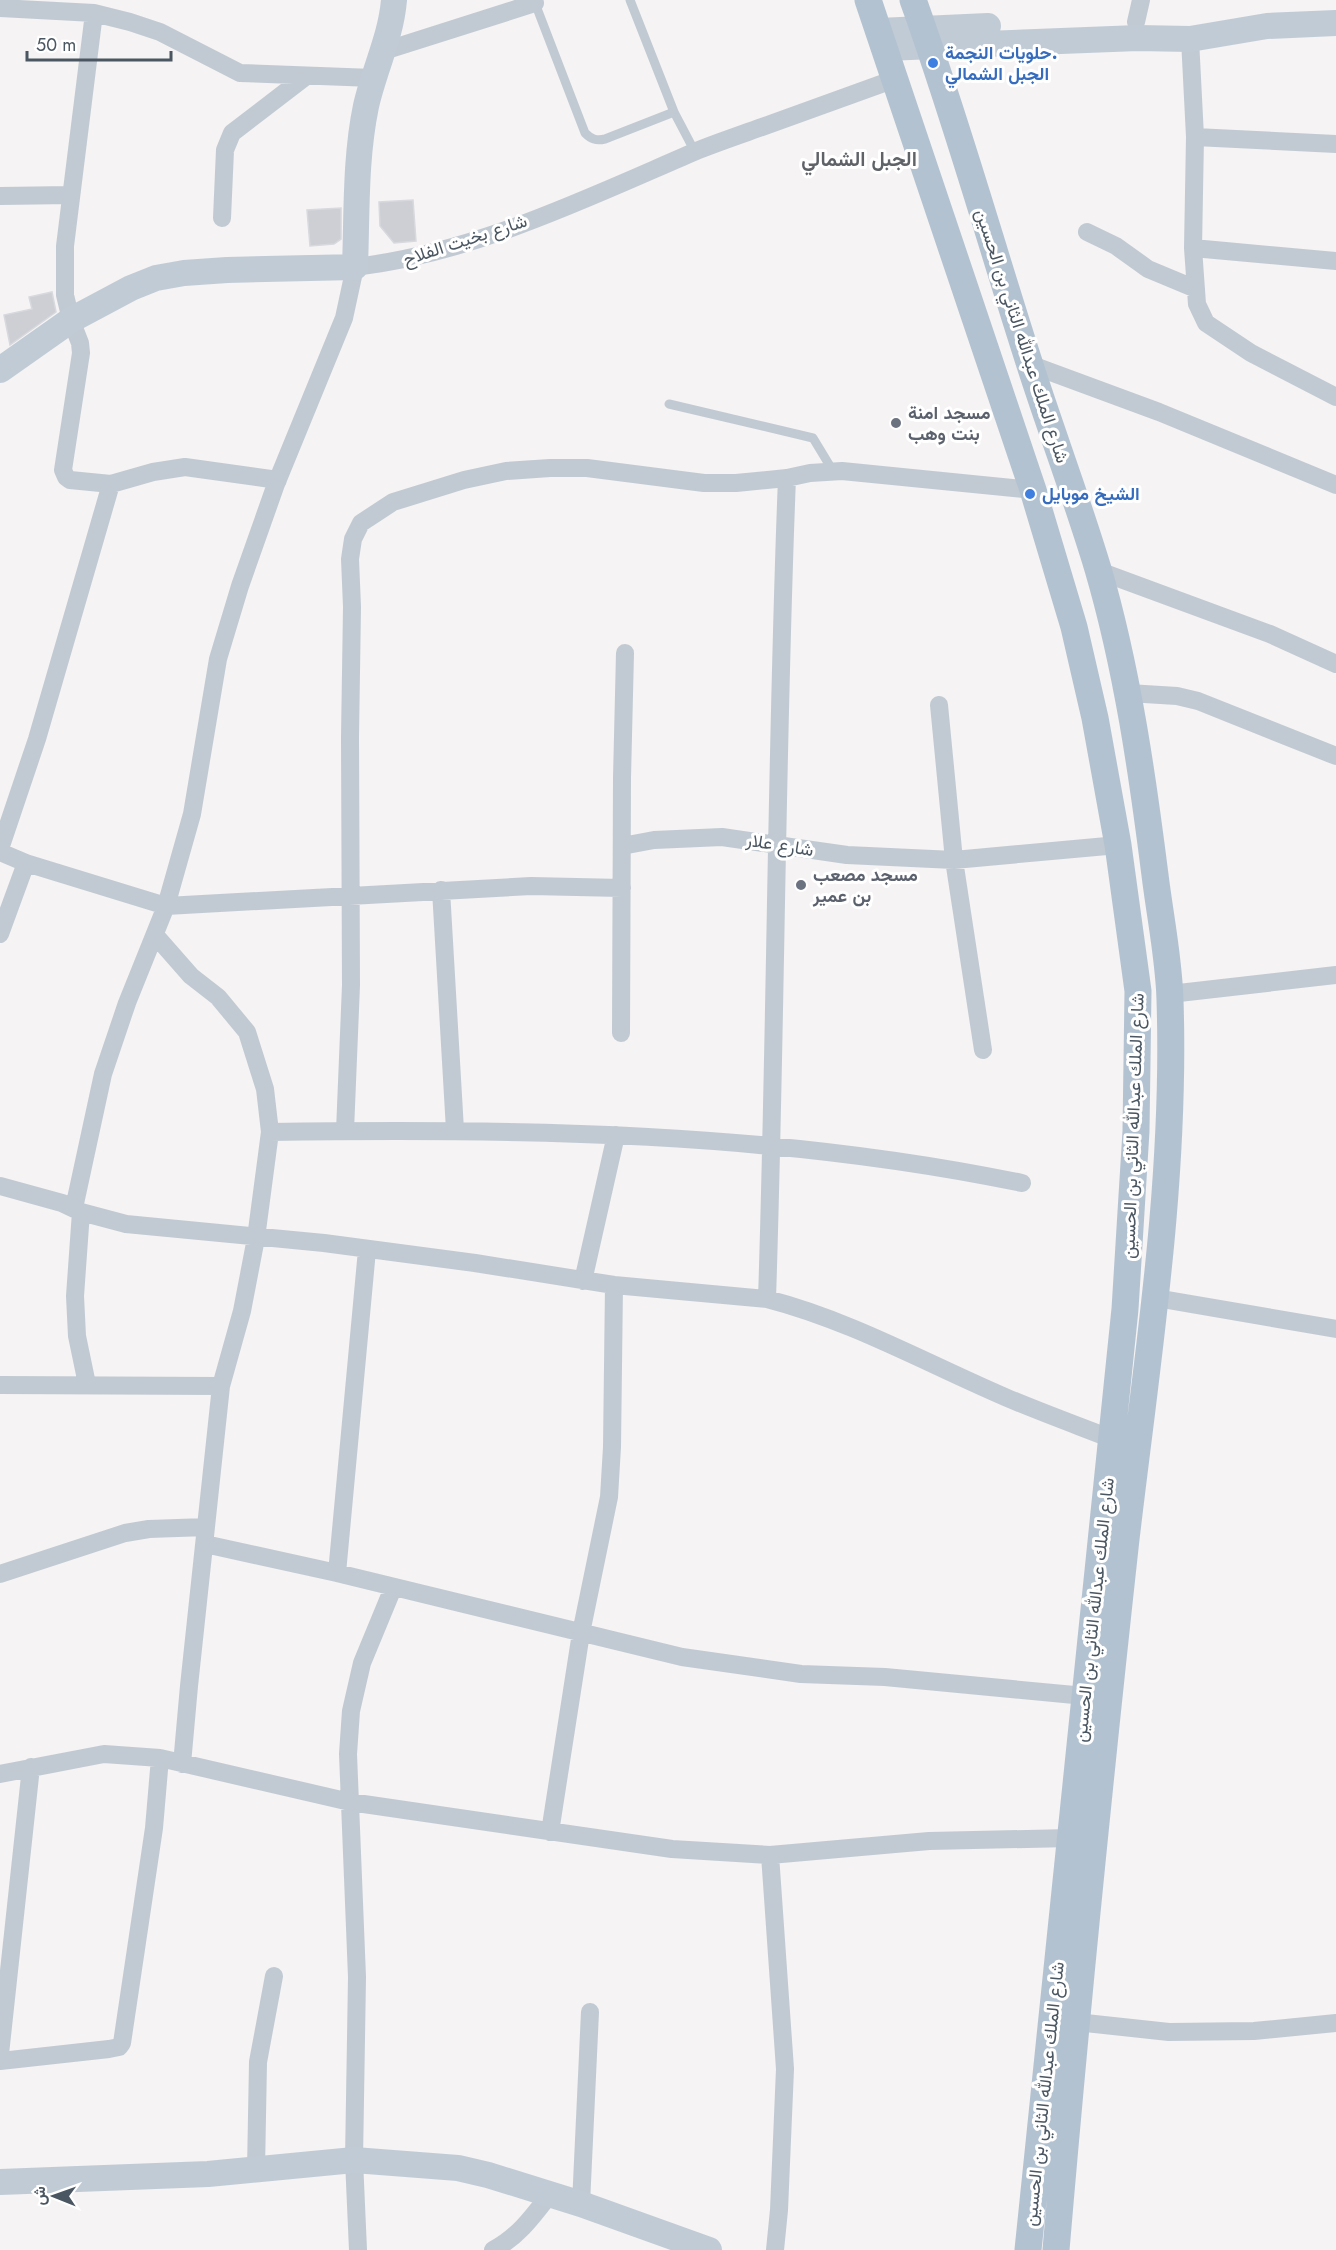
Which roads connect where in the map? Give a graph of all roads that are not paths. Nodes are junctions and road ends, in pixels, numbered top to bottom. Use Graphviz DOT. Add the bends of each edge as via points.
graph roads {
  1 [pos="394,0"];
  2 [pos="630,0"];
  3 [pos="868,0"];
  4 [pos="913,0"];
  5 [pos="539,2"];
  6 [pos="0,8"];
  7 [pos="1139,11"];
  8 [pos="94,13"];
  9 [pos="1336,23"];
  10 [pos="1267,27"];
  11 [pos="926,37"];
  12 [pos="882,39"];
  13 [pos="1190,39"];
  14 [pos="384,51"];
  15 [pos="305,77"];
  16 [pos="373,78"];
  17 [pos="895,79"];
  18 [pos="675,112"];
  19 [pos="1195,137"];
  20 [pos="1336,144"];
  21 [pos="695,152"];
  22 [pos="70,195"];
  23 [pos="0,196"];
  24 [pos="222,218"];
  25 [pos="1087,232"];
  26 [pos="1194,248"];
  27 [pos="1336,261"];
  28 [pos="355,267"];
  29 [pos="1196,289"];
  30 [pos="71,320"];
  31 [pos="1029,364"];
  32 [pos="0,370"];
  33 [pos="1336,397"];
  34 [pos="669,404"];
  35 [pos="833,471"];
  36 [pos="787,478"];
  37 [pos="278,480"];
  38 [pos="111,484"];
  39 [pos="1336,485"];
  40 [pos="1033,490"];
  41 [pos="1099,572"];
  42 [pos="625,653"];
  43 [pos="1336,664"];
  44 [pos="1128,693"];
  45 [pos="939,705"];
  46 [pos="1336,756"];
  47 [pos="778,845"];
  48 [pos="1118,845"];
  49 [pos="622,846"];
  50 [pos="0,850"];
  51 [pos="954,860"];
  52 [pos="26,863"];
  53 [pos="622,888"];
  54 [pos="441,890"];
  55 [pos="350,897"];
  56 [pos="166,906"];
  57 [pos="0,934"];
  58 [pos="155,935"];
  59 [pos="1336,975"];
  60 [pos="1170,994"];
  61 [pos="621,1033"];
  62 [pos="983,1050"];
  63 [pos="455,1130"];
  64 [pos="345,1131"];
  65 [pos="270,1132"];
  66 [pos="616,1135"];
  67 [pos="772,1147"];
  68 [pos="1022,1183"];
  69 [pos="0,1186"];
  70 [pos="78,1210"];
  71 [pos="256,1238"];
  72 [pos="367,1250"];
  73 [pos="583,1281"];
  74 [pos="614,1286"];
  75 [pos="1156,1298"];
  76 [pos="767,1299"];
  77 [pos="1336,1329"];
  78 [pos="87,1384"];
  79 [pos="0,1385"];
  80 [pos="221,1386"];
  81 [pos="1112,1439"];
  82 [pos="1118,1496"];
  83 [pos="205,1536"];
  84 [pos="1110,1571"];
  85 [pos="337,1573"];
  86 [pos="0,1574"];
  87 [pos="393,1588"];
  88 [pos="581,1633"];
  89 [pos="1085,1696"];
  90 [pos="160,1758"];
  91 [pos="182,1764"];
  92 [pos="31,1767"];
  93 [pos="0,1774"];
  94 [pos="350,1802"];
  95 [pos="550,1832"];
  96 [pos="1071,1838"];
  97 [pos="770,1855"];
  98 [pos="274,1976"];
  99 [pos="590,2012"];
  100 [pos="1076,2022"];
  101 [pos="1336,2023"];
  102 [pos="0,2054"];
  103 [pos="0,2061"];
  104 [pos="354,2160"];
  105 [pos="256,2170"];
  106 [pos="0,2182"];
  107 [pos="550,2194"];
  108 [pos="581,2204"];
  109 [pos="358,2250"];
  110 [pos="493,2250"];
  111 [pos="709,2250"];
  112 [pos="775,2250"];
  113 [pos="1028,2250"];
  114 [pos="1056,2250"];
  1 -- 14 [label="street"];
  2 -- 18 [label="lane"];
  3 -- 12 [label="main road, شارع الملك عبدالله الثاني بن الحسين"];
  4 -- 11 [label="main road, شارع الملك عبدالله الثاني بن الحسين"];
  5 -- 14 [label="street"];
  5 -- 18 [label="lane" via="589,137 605,139"];
  6 -- 8 [label="street"];
  7 -- 10 [label="street" via="1191,21"];
  7 -- 11 [label="street"];
  8 -- 15 [label="street" via="160,32 240,73"];
  8 -- 22 [label="street"];
  9 -- 10 [label="street"];
  10 -- 13 [label="street"];
  11 -- 12 [label="street"];
  11 -- 13 [label="street"];
  11 -- 31 [label="main road, شارع الملك عبدالله الثاني بن الحسين"];
  12 -- 17 [label="main road, شارع الملك عبدالله الثاني بن الحسين"];
  13 -- 19 [label="street"];
  14 -- 16 [label="street"];
  15 -- 16 [label="street"];
  15 -- 24 [label="street" via="232,133 225,150"];
  16 -- 28 [label="street" via="359,143"];
  17 -- 21 [label="street, شارع بخيت الفلاح"];
  17 -- 40 [label="main road, شارع الملك عبدالله الثاني بن الحسين"];
  18 -- 21 [label="lane"];
  19 -- 20 [label="street"];
  19 -- 26 [label="street"];
  21 -- 28 [label="street, شارع بخيت الفلاح" via="652,172 433,254"];
  22 -- 23 [label="street"];
  22 -- 30 [label="street" via="64,278"];
  25 -- 29 [label="street" via="1116,246 1148,269"];
  26 -- 27 [label="street"];
  26 -- 29 [label="street"];
  28 -- 30 [label="street, شارع بخيت الفلاح" via="184,273 156,278"];
  28 -- 37 [label="street" via="344,318"];
  29 -- 33 [label="street" via="1197,304 1206,323 1251,353"];
  30 -- 32 [label="street, شارع بخيت الفلاح"];
  30 -- 38 [label="street" via="81,353 63,470 70,480"];
  31 -- 39 [label="street" via="1159,412"];
  31 -- 41 [label="main road, شارع الملك عبدالله الثاني بن الحسين"];
  34 -- 35 [label="lane" via="813,438"];
  35 -- 36 [label="street"];
  35 -- 40 [label="street"];
  36 -- 47 [label="street"];
  36 -- 55 [label="street" via="704,483 587,468 506,471 393,502 361,523 350,559"];
  37 -- 38 [label="street" via="185,467"];
  37 -- 56 [label="street" via="218,659 192,813"];
  38 -- 50 [label="street" via="37,740"];
  40 -- 48 [label="main road, شارع الملك عبدالله الثاني بن الحسين" via="1074,627"];
  41 -- 43 [label="street" via="1270,634"];
  41 -- 44 [label="main road, شارع الملك عبدالله الثاني بن الحسين"];
  42 -- 49 [label="street"];
  44 -- 46 [label="street" via="1198,701"];
  44 -- 60 [label="main road, شارع الملك عبدالله الثاني بن الحسين"];
  45 -- 51 [label="street"];
  47 -- 49 [label="street, شارع علار" via="722,837 654,840"];
  47 -- 51 [label="street, شارع علار" via="847,855"];
  47 -- 67 [label="street"];
  48 -- 51 [label="street, شارع علار"];
  48 -- 81 [label="main road, شارع الملك عبدالله الثاني بن الحسين" via="1135,958 1139,1016 1133,1197"];
  49 -- 53 [label="street"];
  50 -- 52 [label="street"];
  51 -- 62 [label="street"];
  52 -- 56 [label="street"];
  52 -- 57 [label="street"];
  53 -- 54 [label="street" via="531,886"];
  53 -- 61 [label="street"];
  54 -- 55 [label="street"];
  54 -- 63 [label="street"];
  55 -- 56 [label="street"];
  55 -- 64 [label="street"];
  56 -- 58 [label="street"];
  58 -- 65 [label="street" via="191,976 218,997 247,1032 265,1089"];
  58 -- 70 [label="street" via="103,1074"];
  59 -- 60 [label="street"];
  60 -- 75 [label="main road, شارع الملك عبدالله الثاني بن الحسين" via="1169,1145"];
  63 -- 64 [label="street"];
  63 -- 66 [label="street"];
  64 -- 65 [label="street"];
  65 -- 71 [label="street"];
  66 -- 67 [label="street"];
  66 -- 73 [label="street"];
  67 -- 68 [label="street" via="943,1166"];
  67 -- 76 [label="street"];
  69 -- 70 [label="street"];
  70 -- 71 [label="street" via="126,1224"];
  70 -- 78 [label="street" via="77,1336"];
  71 -- 72 [label="street"];
  71 -- 80 [label="street" via="242,1311"];
  72 -- 73 [label="street"];
  72 -- 85 [label="street"];
  73 -- 74 [label="street"];
  74 -- 76 [label="street"];
  74 -- 88 [label="street" via="610,1489"];
  75 -- 77 [label="street"];
  75 -- 82 [label="main road, شارع الملك عبدالله الثاني بن الحسين"];
  76 -- 81 [label="street" via="791,1305"];
  78 -- 79 [label="street"];
  78 -- 80 [label="street"];
  80 -- 83 [label="street"];
  81 -- 82 [label="main road, شارع الملك عبدالله الثاني بن الحسين"];
  82 -- 84 [label="main road, شارع الملك عبدالله الثاني بن الحسين"];
  83 -- 85 [label="street"];
  83 -- 86 [label="street" via="149,1529 125,1533"];
  83 -- 91 [label="street"];
  84 -- 89 [label="main road, شارع الملك عبدالله الثاني بن الحسين"];
  84 -- 100 [label="main road, شارع الملك عبدالله الثاني بن الحسين"];
  85 -- 87 [label="street"];
  87 -- 88 [label="street"];
  87 -- 94 [label="street" via="362,1663 351,1711"];
  88 -- 89 [label="street" via="682,1657 771,1671 885,1677"];
  88 -- 95 [label="street"];
  89 -- 96 [label="main road, شارع الملك عبدالله الثاني بن الحسين"];
  90 -- 91 [label="street"];
  90 -- 92 [label="street" via="104,1754"];
  90 -- 103 [label="street" via="154,1828 122,2043 109,2049"];
  91 -- 94 [label="street"];
  92 -- 93 [label="street"];
  92 -- 102 [label="street"];
  94 -- 95 [label="street"];
  94 -- 104 [label="street" via="357,1977"];
  95 -- 97 [label="street" via="672,1849"];
  96 -- 97 [label="street" via="929,1841"];
  96 -- 113 [label="main road, شارع الملك عبدالله الثاني بن الحسين"];
  97 -- 112 [label="street" via="785,2069"];
  98 -- 105 [label="street" via="258,2062"];
  99 -- 108 [label="street"];
  100 -- 101 [label="street" via="1169,2032 1254,2031"];
  100 -- 114 [label="main road, شارع الملك عبدالله الثاني بن الحسين"];
  104 -- 105 [label="street"];
  104 -- 107 [label="street" via="458,2168"];
  104 -- 109 [label="street"];
  105 -- 106 [label="street"];
  107 -- 108 [label="street"];
  107 -- 110 [label="street" via="524,2228"];
  108 -- 111 [label="street"];
}
